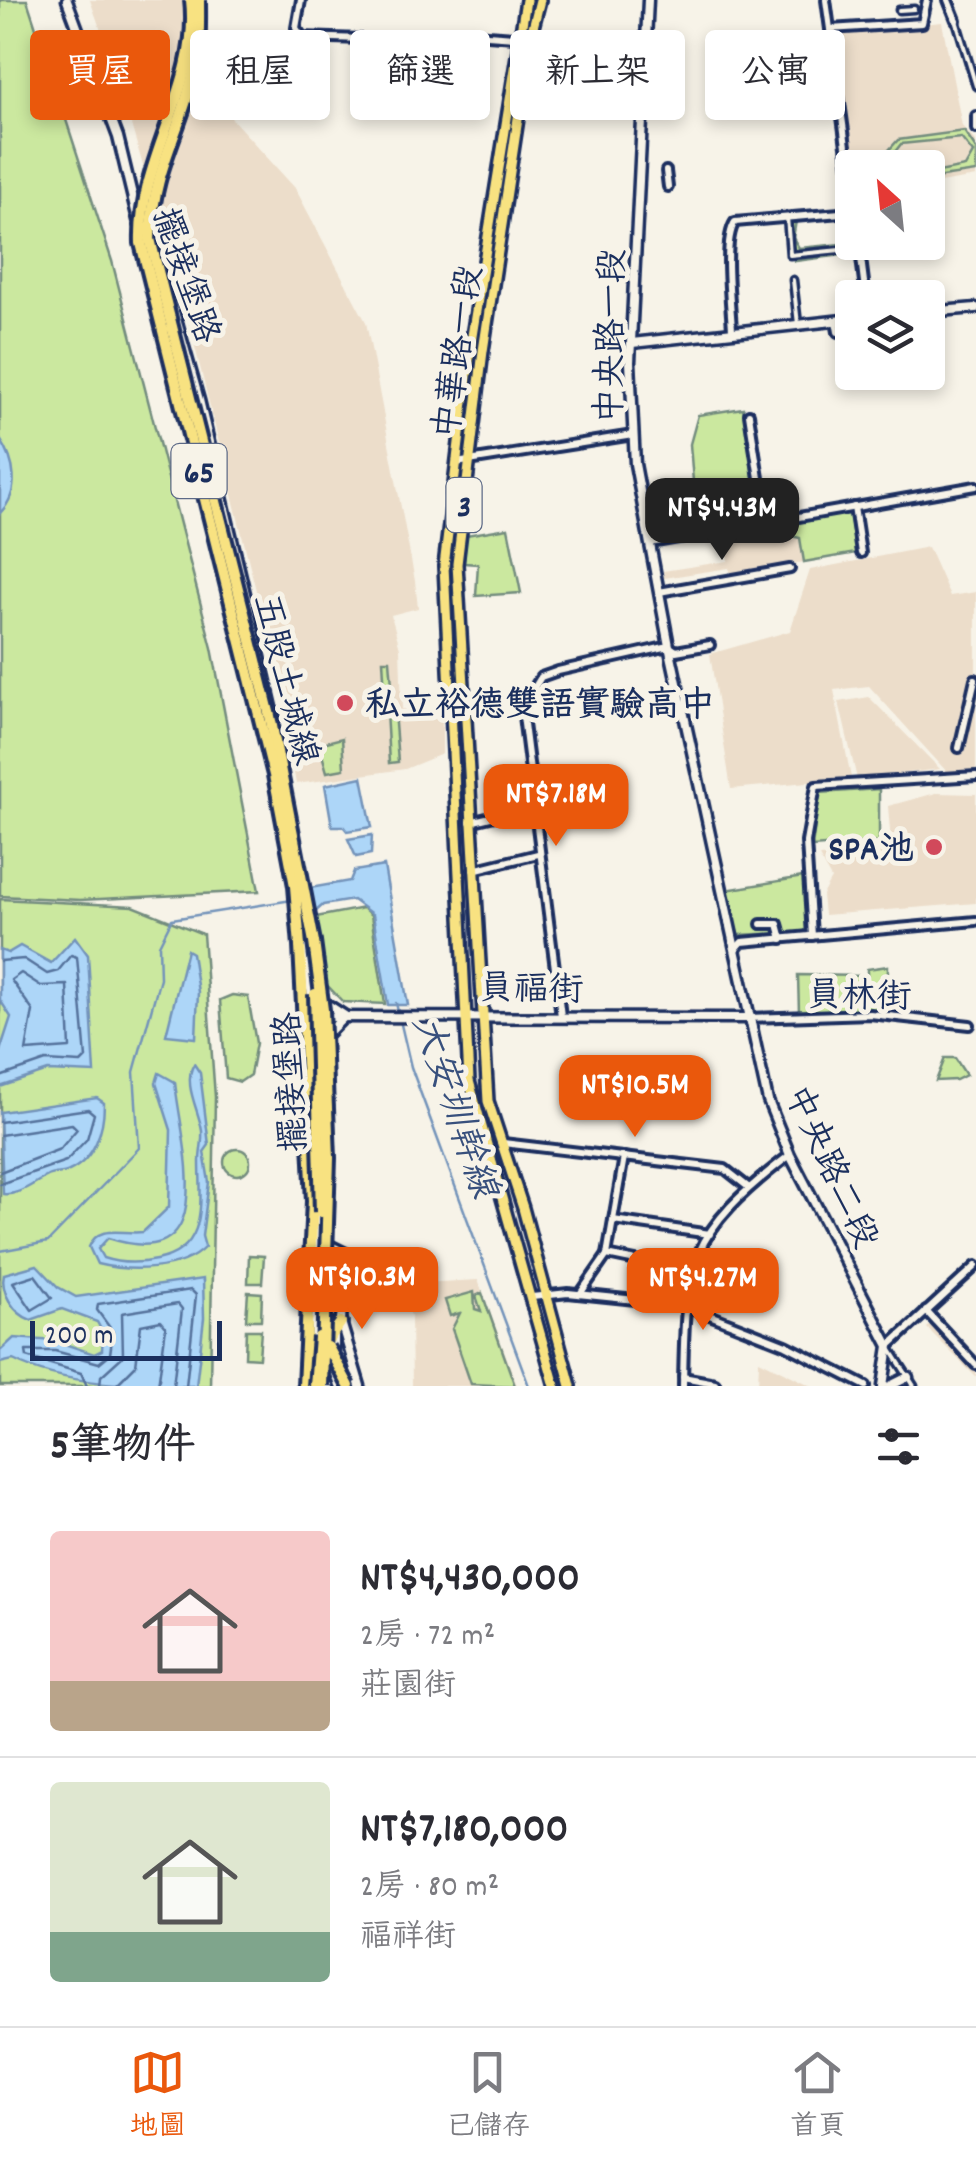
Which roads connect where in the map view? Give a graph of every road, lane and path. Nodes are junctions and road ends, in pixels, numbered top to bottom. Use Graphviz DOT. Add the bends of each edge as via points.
graph roads {
  1 [pos="191,0"];
  2 [pos="199,0"];
  3 [pos="301,0"];
  4 [pos="526,0"];
  5 [pos="540,0"];
  6 [pos="648,0"];
  7 [pos="826,0"];
  8 [pos="927,0"];
  9 [pos="948,0"];
  10 [pos="69,2"];
  11 [pos="914,9"];
  12 [pos="899,10"];
  13 [pos="956,20"];
  14 [pos="830,29"];
  15 [pos="298,30"];
  16 [pos="520,30"];
  17 [pos="532,30"];
  18 [pos="647,30"];
  19 [pos="510,37"];
  20 [pos="330,38"];
  21 [pos="976,86"];
  22 [pos="510,93"];
  23 [pos="976,116"];
  24 [pos="518,120"];
  25 [pos="643,120"];
  26 [pos="976,129"];
  27 [pos="847,150"];
  28 [pos="666,171"];
  29 [pos="668,187"];
  30 [pos="134,200"];
  31 [pos="835,213"];
  32 [pos="787,216"];
  33 [pos="835,249"];
  34 [pos="793,280"];
  35 [pos="976,308"];
  36 [pos="945,311"];
  37 [pos="835,320"];
  38 [pos="798,324"];
  39 [pos="732,330"];
  40 [pos="632,343"];
  41 [pos="749,414"];
  42 [pos="633,436"];
  43 [pos="469,462"];
  44 [pos="456,464"];
  45 [pos="976,486"];
  46 [pos="854,507"];
  47 [pos="766,523"];
  48 [pos="650,543"];
  49 [pos="236,550"];
  50 [pos="860,552"];
  51 [pos="225,554"];
  52 [pos="790,570"];
  53 [pos="659,592"];
  54 [pos="710,645"];
  55 [pos="669,646"];
  56 [pos="975,680"];
  57 [pos="687,729"];
  58 [pos="959,748"];
  59 [pos="976,776"];
  60 [pos="280,778"];
  61 [pos="507,813"];
  62 [pos="469,823"];
  63 [pos="538,854"];
  64 [pos="472,870"];
  65 [pos="976,921"];
  66 [pos="761,924"];
  67 [pos="812,936"];
  68 [pos="782,939"];
  69 [pos="314,942"];
  70 [pos="300,946"];
  71 [pos="734,950"];
  72 [pos="312,989"];
  73 [pos="465,1014"];
  74 [pos="480,1014"];
  75 [pos="345,1016"];
  76 [pos="561,1016"];
  77 [pos="747,1018"];
  78 [pos="314,1020"];
  79 [pos="970,1025"];
  80 [pos="318,1053"];
  81 [pos="338,1084"];
  82 [pos="319,1085"];
  83 [pos="499,1143"];
  84 [pos="790,1154"];
  85 [pos="624,1157"];
  86 [pos="748,1187"];
  87 [pos="613,1220"];
  88 [pos="710,1234"];
  89 [pos="323,1247"];
  90 [pos="607,1255"];
  91 [pos="976,1266"];
  92 [pos="689,1272"];
  93 [pos="547,1293"];
  94 [pos="580,1294"];
  95 [pos="532,1296"];
  96 [pos="684,1305"];
  97 [pos="926,1312"];
  98 [pos="320,1313"];
  99 [pos="338,1324"];
  100 [pos="889,1346"];
  101 [pos="976,1364"];
  102 [pos="908,1377"];
  103 [pos="683,1382"];
  104 [pos="716,1383"];
  105 [pos="304,1386"];
  106 [pos="314,1386"];
  107 [pos="325,1386"];
  108 [pos="340,1386"];
  109 [pos="349,1386"];
  110 [pos="360,1386"];
  111 [pos="556,1386"];
  112 [pos="571,1386"];
  113 [pos="866,1386"];
  114 [pos="887,1386"];
  115 [pos="914,1386"];
  1 -- 70 [label="highway, 五股土城線 / 65, bridge" via="186,68 150,164 141,243 266,738"];
  2 -- 69 [label="highway, 五股土城線 / 65, bridge" via="196,63 161,162 150,239 270,716"];
  3 -- 15 [label="street"];
  4 -- 16 [label="main road, 中華路一段 / 3"];
  5 -- 17 [label="main road, 中華路一段 / 3"];
  6 -- 18 [label="street, 中央路一段"];
  7 -- 14 [label="street"];
  8 -- 14 [label="street" via="922,23"];
  9 -- 13 [label="street"];
  10 -- 30 [label="street, 擺接堡路"];
  11 -- 12 [label="street"];
  13 -- 21 [label="street"];
  14 -- 27 [label="street"];
  19 -- 20 [label="street"];
  22 -- 44 [label="main road, 中華路一段 / 3"];
  23 -- 26 [label="street"];
  24 -- 43 [label="main road, 中華路一段 / 3"];
  25 -- 40 [label="street, 中央路一段"];
  28 -- 29 [label="street"];
  30 -- 49 [label="street, 擺接堡路" via="174,306"];
  30 -- 51 [label="street, 擺接堡路"];
  31 -- 32 [label="street"];
  32 -- 33 [label="street" via="790,256"];
  32 -- 39 [label="street" via="735,222"];
  34 -- 38 [label="street"];
  35 -- 36 [label="street"];
  37 -- 38 [label="street"];
  38 -- 39 [label="street"];
  39 -- 40 [label="street"];
  40 -- 42 [label="street, 中央路一段"];
  41 -- 47 [label="street"];
  42 -- 43 [label="street"];
  42 -- 48 [label="street, 中央路一段"];
  43 -- 44 [label="street"];
  43 -- 62 [label="main road, 中華路一段 / 3" via="457,564"];
  44 -- 73 [label="main road, 中華路一段 / 3" via="444,566"];
  45 -- 46 [label="street"];
  46 -- 47 [label="street"];
  46 -- 50 [label="street"];
  47 -- 48 [label="street"];
  48 -- 53 [label="street, 中央路一段"];
  49 -- 51 [label="street"];
  49 -- 60 [label="street, 擺接堡路" via="273,699"];
  51 -- 60 [label="street, 擺接堡路"];
  52 -- 53 [label="street"];
  53 -- 55 [label="street, 中央路一段"];
  54 -- 55 [label="street" via="676,651"];
  55 -- 57 [label="street, 中央路一段"];
  55 -- 63 [label="street" via="541,677 522,708"];
  56 -- 58 [label="street"];
  57 -- 71 [label="street, 中央路二段"];
  59 -- 67 [label="street" via="816,786 806,842"];
  60 -- 72 [label="street, 擺接堡路"];
  61 -- 62 [label="street"];
  62 -- 64 [label="main road, 中華路一段 / 3"];
  63 -- 64 [label="street"];
  63 -- 76 [label="street"];
  64 -- 74 [label="main road, 中華路一段 / 3"];
  65 -- 67 [label="street"];
  66 -- 68 [label="street" via="778,924"];
  67 -- 68 [label="street"];
  68 -- 71 [label="street" via="742,942"];
  69 -- 78 [label="highway, bridge"];
  69 -- 89 [label="highway, 五股土城線 / 65, bridge" via="329,1158"];
  70 -- 78 [label="highway, bridge"];
  70 -- 105 [label="highway, 五股土城線 / 65" via="312,1201"];
  71 -- 77 [label="street, 中央路二段"];
  72 -- 75 [label="street"];
  72 -- 78 [label="street, 擺接堡路"];
  73 -- 74 [label="street, 員福街"];
  73 -- 75 [label="street, 員福街"];
  73 -- 95 [label="main road, 3" via="475,1115"];
  74 -- 76 [label="street, 員福街"];
  74 -- 83 [label="main road, 3"];
  75 -- 78 [label="street, 員福街"];
  75 -- 80 [label="street" via="328,1030"];
  76 -- 77 [label="street, 員福街"];
  77 -- 79 [label="street, 員林街" via="870,1014"];
  77 -- 84 [label="street, 中央路二段"];
  78 -- 80 [label="street, 擺接堡路"];
  78 -- 98 [label="highway, bridge"];
  80 -- 82 [label="street, 擺接堡路"];
  81 -- 82 [label="street"];
  82 -- 89 [label="street, 擺接堡路"];
  83 -- 85 [label="street"];
  83 -- 93 [label="main road, 3"];
  84 -- 86 [label="street"];
  84 -- 100 [label="street, 中央路二段"];
  85 -- 86 [label="street" via="725,1169"];
  85 -- 87 [label="street"];
  86 -- 88 [label="street"];
  87 -- 88 [label="street"];
  87 -- 90 [label="street"];
  88 -- 92 [label="street"];
  89 -- 99 [label="street" via="334,1244 346,1253"];
  89 -- 106 [label="highway, bridge"];
  89 -- 107 [label="highway, 五股土城線 / 65, bridge"];
  90 -- 92 [label="street"];
  90 -- 94 [label="street"];
  91 -- 97 [label="street"];
  92 -- 96 [label="street"];
  93 -- 94 [label="street"];
  93 -- 95 [label="street"];
  93 -- 112 [label="main road, 3"];
  94 -- 96 [label="street"];
  95 -- 111 [label="main road, 3"];
  96 -- 103 [label="street"];
  96 -- 113 [label="street" via="786,1344"];
  97 -- 100 [label="street"];
  97 -- 101 [label="street"];
  98 -- 107 [label="highway, bridge"];
  98 -- 109 [label="highway, bridge" via="329,1352"];
  99 -- 107 [label="highway" via="325,1345"];
  99 -- 108 [label="street" via="332,1346"];
  99 -- 110 [label="street"];
  100 -- 102 [label="street"];
  100 -- 114 [label="street"];
  102 -- 114 [label="street"];
  102 -- 115 [label="street"];
  103 -- 104 [label="street"];
}
